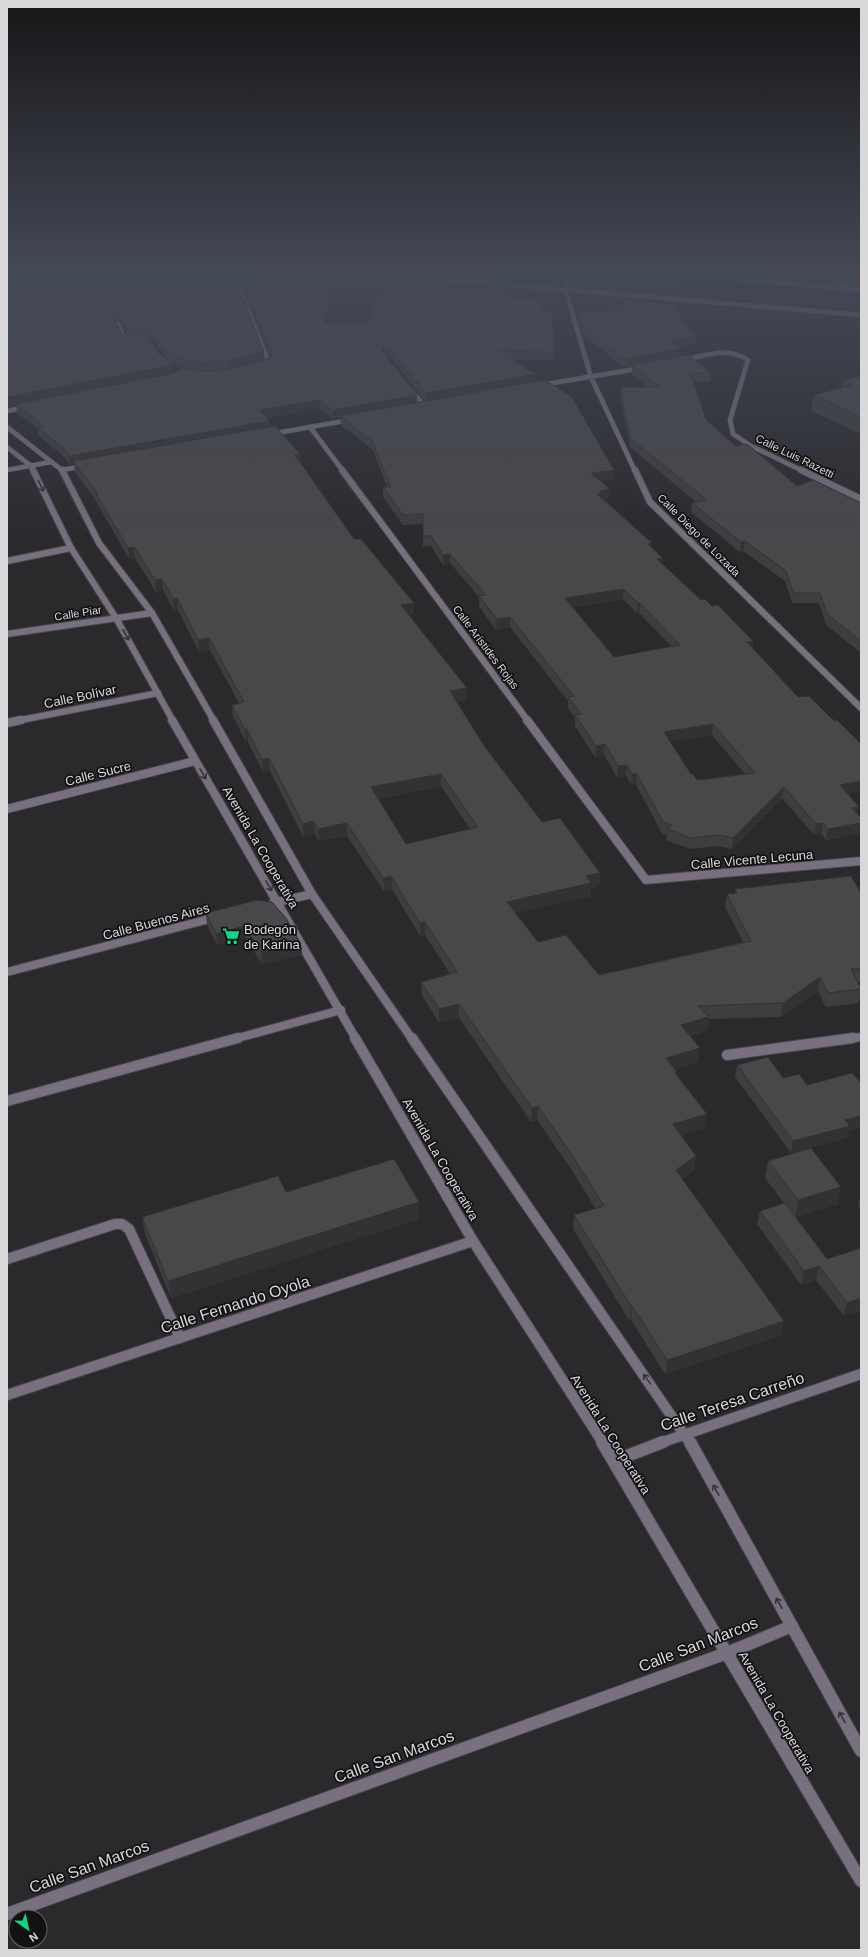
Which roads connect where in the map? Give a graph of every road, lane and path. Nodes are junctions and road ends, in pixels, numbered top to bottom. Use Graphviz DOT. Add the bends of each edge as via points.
graph roads {
  1 [pos="264,365"];
  2 [pos="588,365"];
  3 [pos="746,365"];
  4 [pos="649,366"];
  5 [pos="258,368"];
  6 [pos="591,376"];
  7 [pos="405,382"];
  8 [pos="538,386"];
  9 [pos="38,405"];
  10 [pos="432,405"];
  11 [pos="424,406"];
  12 [pos="416,408"];
  13 [pos="7,411"];
  14 [pos="356,419"];
  15 [pos="7,427"];
  16 [pos="310,427"];
  17 [pos="263,435"];
  18 [pos="7,447"];
  19 [pos="51,462"];
  20 [pos="93,464"];
  21 [pos="31,466"];
  22 [pos="7,470"];
  23 [pos="62,470"];
  24 [pos="861,499"];
  25 [pos="70,548"];
  26 [pos="7,560"];
  27 [pos="152,613"];
  28 [pos="116,618"];
  29 [pos="7,634"];
  30 [pos="158,693"];
  31 [pos="861,708"];
  32 [pos="7,724"];
  33 [pos="195,761"];
  34 [pos="7,809"];
  35 [pos="861,861"];
  36 [pos="646,880"];
  37 [pos="312,894"];
  38 [pos="278,901"];
  39 [pos="262,905"];
  40 [pos="224,916"];
  41 [pos="7,972"];
  42 [pos="341,1010"];
  43 [pos="861,1037"];
  44 [pos="727,1055"];
  45 [pos="7,1100"];
  46 [pos="473,1241"];
  47 [pos="7,1259"];
  48 [pos="180,1338"];
  49 [pos="861,1374"];
  50 [pos="7,1395"];
  51 [pos="685,1434"];
  52 [pos="614,1461"];
  53 [pos="792,1626"];
  54 [pos="727,1653"];
  55 [pos="861,1751"];
  56 [pos="861,1881"];
  57 [pos="7,1914"];
  1 -- 5 [label="street"];
  2 -- 6 [label="street, Calle Diego de Lozada"];
  3 -- 24 [label="street, Calle Luis Razetti" via="730,420 733,434 751,446"];
  4 -- 6 [label="street"];
  6 -- 8 [label="street"];
  6 -- 31 [label="street, Calle Diego de Lozada" via="650,502"];
  7 -- 11 [label="street"];
  9 -- 13 [label="street"];
  10 -- 11 [label="street"];
  11 -- 12 [label="street"];
  14 -- 16 [label="street"];
  15 -- 19 [label="street, Avenida La Cooperativa"];
  16 -- 17 [label="street"];
  16 -- 36 [label="street, Calle Arístides Rojas"];
  18 -- 21 [label="street, Avenida La Cooperativa"];
  19 -- 21 [label="street"];
  19 -- 23 [label="street, Avenida La Cooperativa"];
  20 -- 23 [label="street"];
  21 -- 22 [label="street"];
  21 -- 25 [label="street, Avenida La Cooperativa, one-way"];
  23 -- 27 [label="street, Avenida La Cooperativa" via="99,543"];
  25 -- 26 [label="street"];
  25 -- 28 [label="street, Avenida La Cooperativa"];
  27 -- 28 [label="street, Calle Piar"];
  27 -- 37 [label="street, Avenida La Cooperativa"];
  28 -- 29 [label="street, Calle Piar"];
  28 -- 30 [label="street, Avenida La Cooperativa, one-way"];
  30 -- 32 [label="street, Calle Bolívar"];
  30 -- 33 [label="street, Avenida La Cooperativa"];
  33 -- 34 [label="street, Calle Sucre"];
  33 -- 38 [label="street, Avenida La Cooperativa, one-way"];
  35 -- 36 [label="street, Calle Vicente Lecuna"];
  37 -- 38 [label="street"];
  51 -- 37 [label="street, Avenida La Cooperativa, one-way"];
  38 -- 39 [label="street"];
  38 -- 42 [label="street, Avenida La Cooperativa"];
  40 -- 41 [label="street, Calle Buenos Aires"];
  42 -- 45 [label="street"];
  42 -- 46 [label="street, Avenida La Cooperativa"];
  43 -- 44 [label="street"];
  46 -- 48 [label="street, Calle Fernando Oyola"];
  46 -- 52 [label="street, Avenida La Cooperativa"];
  47 -- 48 [label="street" via="115,1224 122,1224 129,1229"];
  48 -- 50 [label="street, Calle Fernando Oyola"];
  49 -- 51 [label="street, Calle Teresa Carreño"];
  51 -- 52 [label="street, Calle Teresa Carreño"];
  53 -- 51 [label="street, Avenida La Cooperativa, one-way"];
  52 -- 54 [label="street, Avenida La Cooperativa"];
  53 -- 54 [label="street, Calle San Marcos"];
  55 -- 53 [label="street, Avenida La Cooperativa, one-way"];
  54 -- 56 [label="street, Avenida La Cooperativa"];
  54 -- 57 [label="street, Calle San Marcos"];
}
